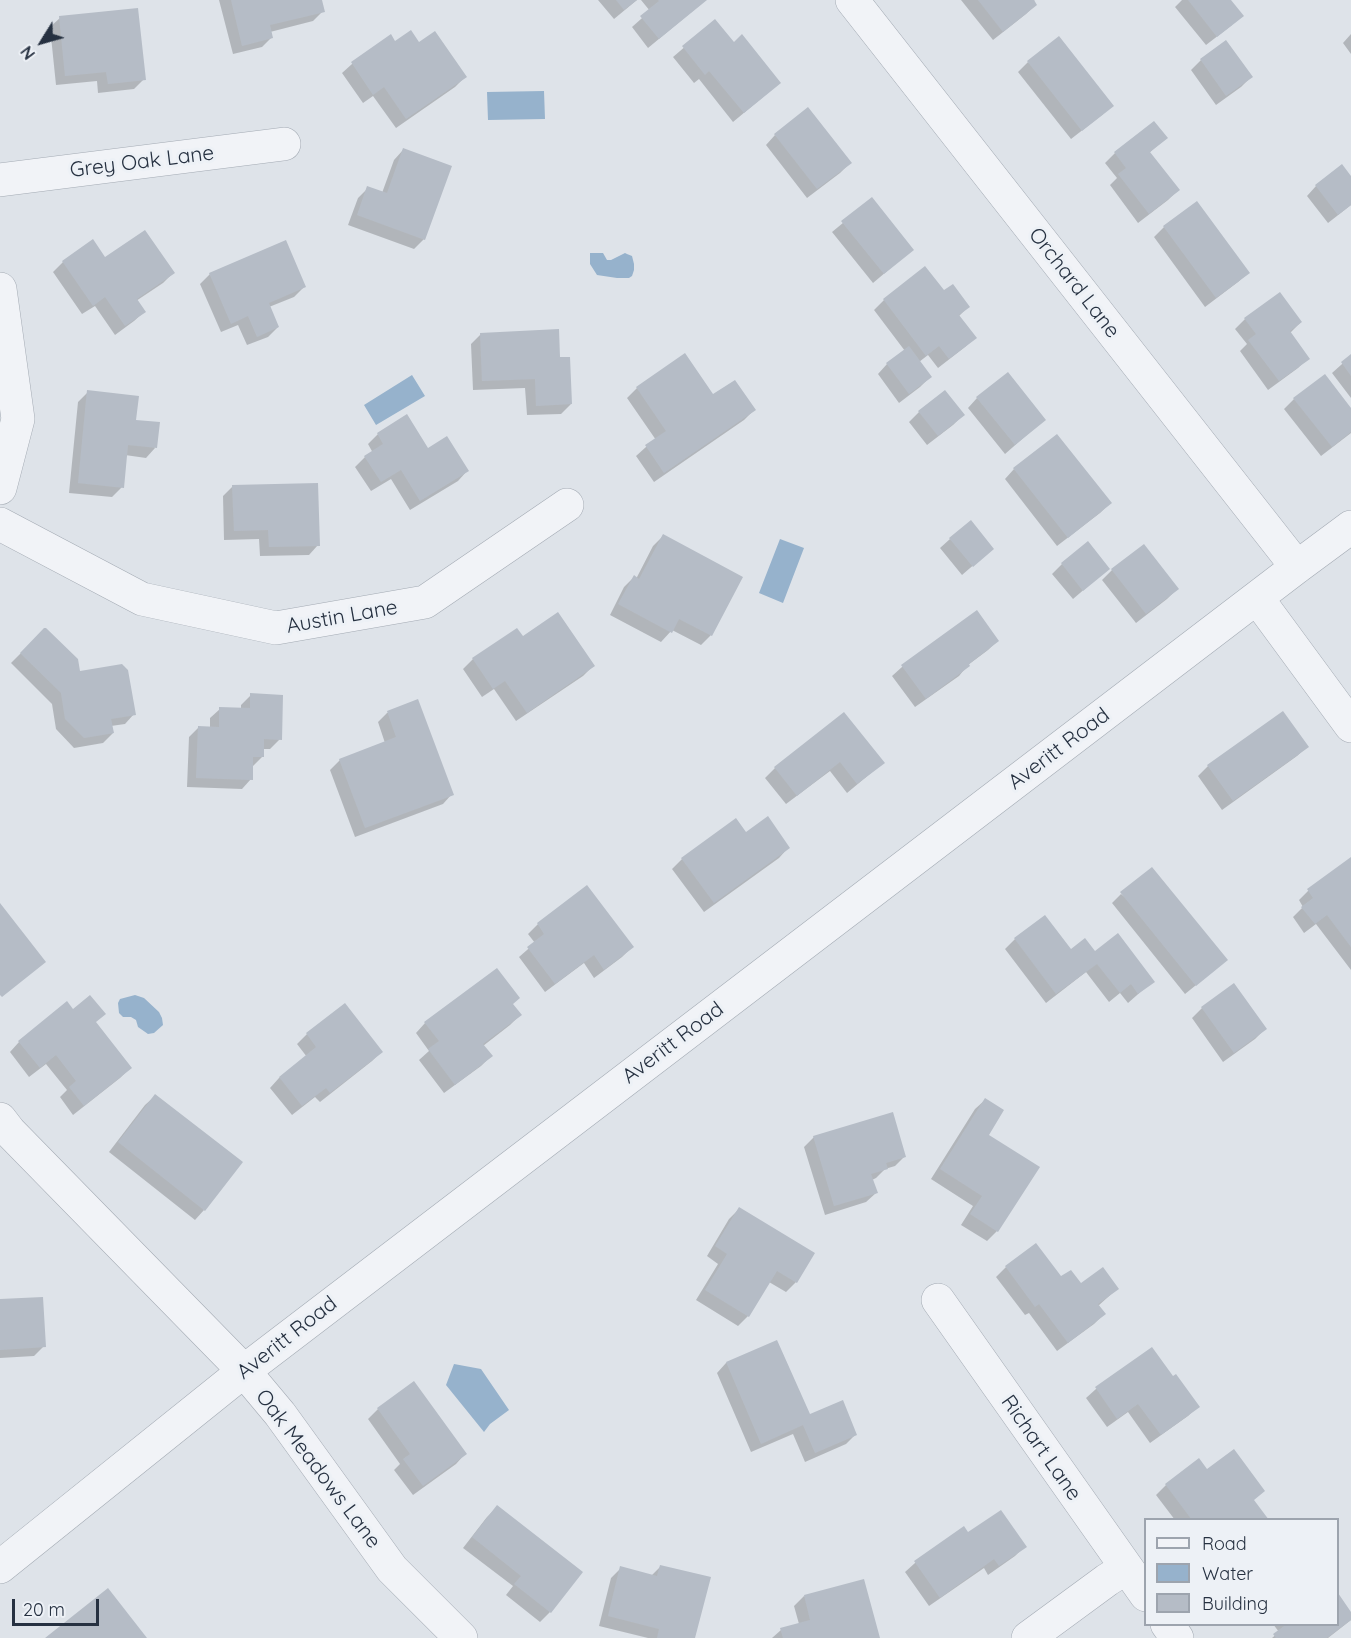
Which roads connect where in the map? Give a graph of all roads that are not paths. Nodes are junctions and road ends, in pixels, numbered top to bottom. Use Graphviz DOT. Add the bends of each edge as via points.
graph roads {
  1 [pos="852,0"];
  2 [pos="284,144"];
  3 [pos="0,180"];
  4 [pos="0,289"];
  5 [pos="0,488"];
  6 [pos="567,505"];
  7 [pos="0,524"];
  8 [pos="1351,527"];
  9 [pos="1297,567"];
  10 [pos="1257,598"];
  11 [pos="1351,726"];
  12 [pos="3,1130"];
  13 [pos="938,1300"];
  14 [pos="244,1371"];
  15 [pos="0,1567"];
  16 [pos="1126,1568"];
  17 [pos="1144,1592"];
  18 [pos="461,1638"];
  19 [pos="1028,1638"];
  1 -- 9 [label="street, Orchard Lane"];
  2 -- 3 [label="street, Grey Oak Lane"];
  4 -- 5 [label="street" via="18,419"];
  6 -- 7 [label="street, Austin Lane" via="425,602 276,628 142,599"];
  8 -- 9 [label="street, Averitt Road"];
  9 -- 10 [label="street, Averitt Road"];
  10 -- 11 [label="street"];
  10 -- 14 [label="street, Averitt Road"];
  12 -- 14 [label="street, Oak Meadows Lane"];
  13 -- 16 [label="street, Richart Lane"];
  14 -- 15 [label="street, Averitt Road"];
  14 -- 18 [label="street, Oak Meadows Lane" via="280,1414 392,1569"];
  16 -- 17 [label="street, Richart Lane"];
  16 -- 19 [label="street"];
}
